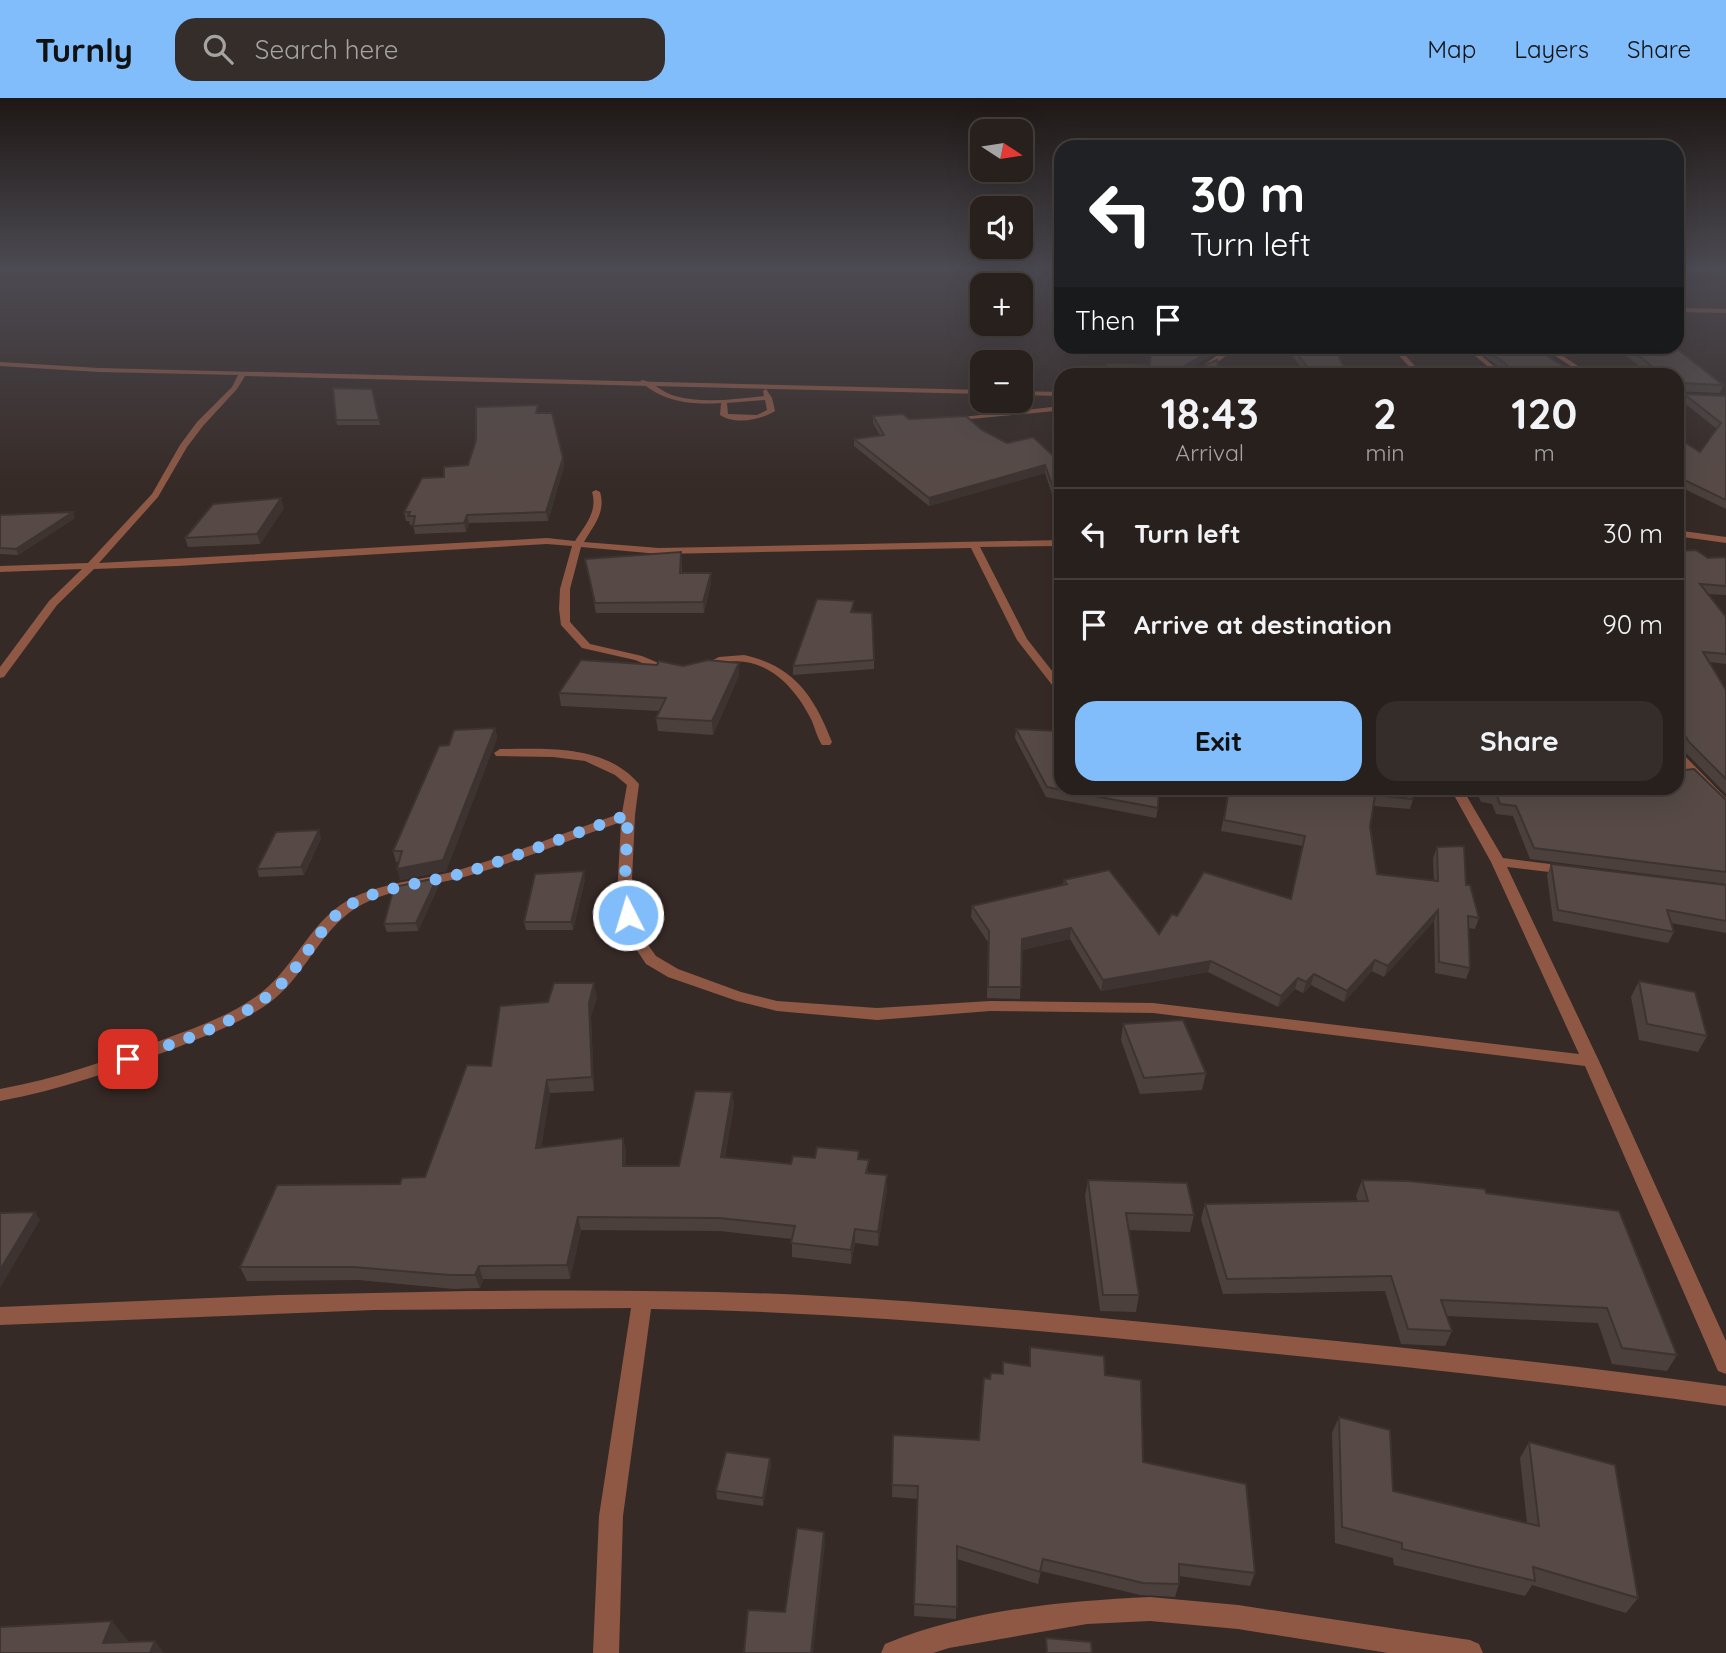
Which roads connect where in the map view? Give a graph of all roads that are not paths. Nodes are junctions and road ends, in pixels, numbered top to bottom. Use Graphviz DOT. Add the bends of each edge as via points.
graph roads {
  1 [pos="1224,354"];
  2 [pos="1400,354"];
  3 [pos="1476,354"];
  4 [pos="1556,354"];
  5 [pos="0,364"];
  6 [pos="1201,368"];
  7 [pos="1413,368"];
  8 [pos="1494,368"];
  9 [pos="1578,368"];
  10 [pos="243,373"];
  11 [pos="643,382"];
  12 [pos="760,385"];
  13 [pos="970,392"];
  14 [pos="1033,394"];
  15 [pos="1038,394"];
  16 [pos="1054,394"];
  17 [pos="1684,396"];
  18 [pos="769,398"];
  19 [pos="1726,398"];
  20 [pos="724,401"];
  21 [pos="1052,409"];
  22 [pos="936,420"];
  23 [pos="596,492"];
  24 [pos="1684,534"];
  25 [pos="1726,540"];
  26 [pos="579,543"];
  27 [pos="1054,543"];
  28 [pos="974,545"];
  29 [pos="91,566"];
  30 [pos="0,569"];
  31 [pos="0,675"];
  32 [pos="1054,680"];
  33 [pos="826,742"];
  34 [pos="500,753"];
  35 [pos="1684,762"];
  36 [pos="1460,795"];
  37 [pos="1726,805"];
  38 [pos="628,815"];
  39 [pos="1498,862"];
  40 [pos="1577,871"];
  41 [pos="1591,1061"];
  42 [pos="0,1095"];
  43 [pos="642,1300"];
  44 [pos="0,1317"];
  45 [pos="1726,1364"];
  46 [pos="1726,1396"];
  47 [pos="606,1653"];
  48 [pos="894,1653"];
  49 [pos="1470,1653"];
  1 -- 6 [label="street"];
  2 -- 7 [label="street"];
  3 -- 8 [label="street"];
  4 -- 9 [label="street"];
  5 -- 10 [label="street"];
  10 -- 11 [label="street"];
  10 -- 29 [label="street" via="183,447 155,495"];
  11 -- 12 [label="street"];
  11 -- 20 [label="street" via="666,396"];
  12 -- 13 [label="street"];
  12 -- 18 [label="street"];
  14 -- 15 [label="street"];
  15 -- 16 [label="street"];
  15 -- 21 [label="street"];
  17 -- 19 [label="street"];
  18 -- 20 [label="street"];
  18 -- 20 [label="street" via="768,415 749,418 724,415"];
  21 -- 22 [label="street"];
  23 -- 26 [label="street" via="597,513"];
  24 -- 25 [label="street"];
  26 -- 28 [label="street" via="659,551"];
  26 -- 29 [label="street" via="448,545"];
  26 -- 33 [label="street" via="565,594 565,624 586,646 638,658 667,672 689,673 727,659 777,668 792,680 815,713"];
  27 -- 28 [label="street"];
  28 -- 32 [label="street" via="1022,640"];
  29 -- 30 [label="street"];
  29 -- 31 [label="street" via="53,603"];
  34 -- 38 [label="street" via="596,759 633,784"];
  35 -- 37 [label="street"];
  36 -- 39 [label="street"];
  38 -- 41 [label="street" via="628,915 639,943 651,960 673,973 737,996 789,1007 877,1014 990,1006 1153,1008"];
  38 -- 42 [label="street" via="471,871 364,899 332,920 296,969 252,1008 86,1075"];
  39 -- 40 [label="street"];
  39 -- 41 [label="street"];
  41 -- 45 [label="street"];
  43 -- 44 [label="street" via="346,1302"];
  43 -- 46 [label="street" via="935,1312 1358,1352"];
  43 -- 47 [label="street" via="611,1516"];
  48 -- 49 [label="street" via="948,1635 1009,1624 1087,1612 1150,1609 1238,1617"];
}
